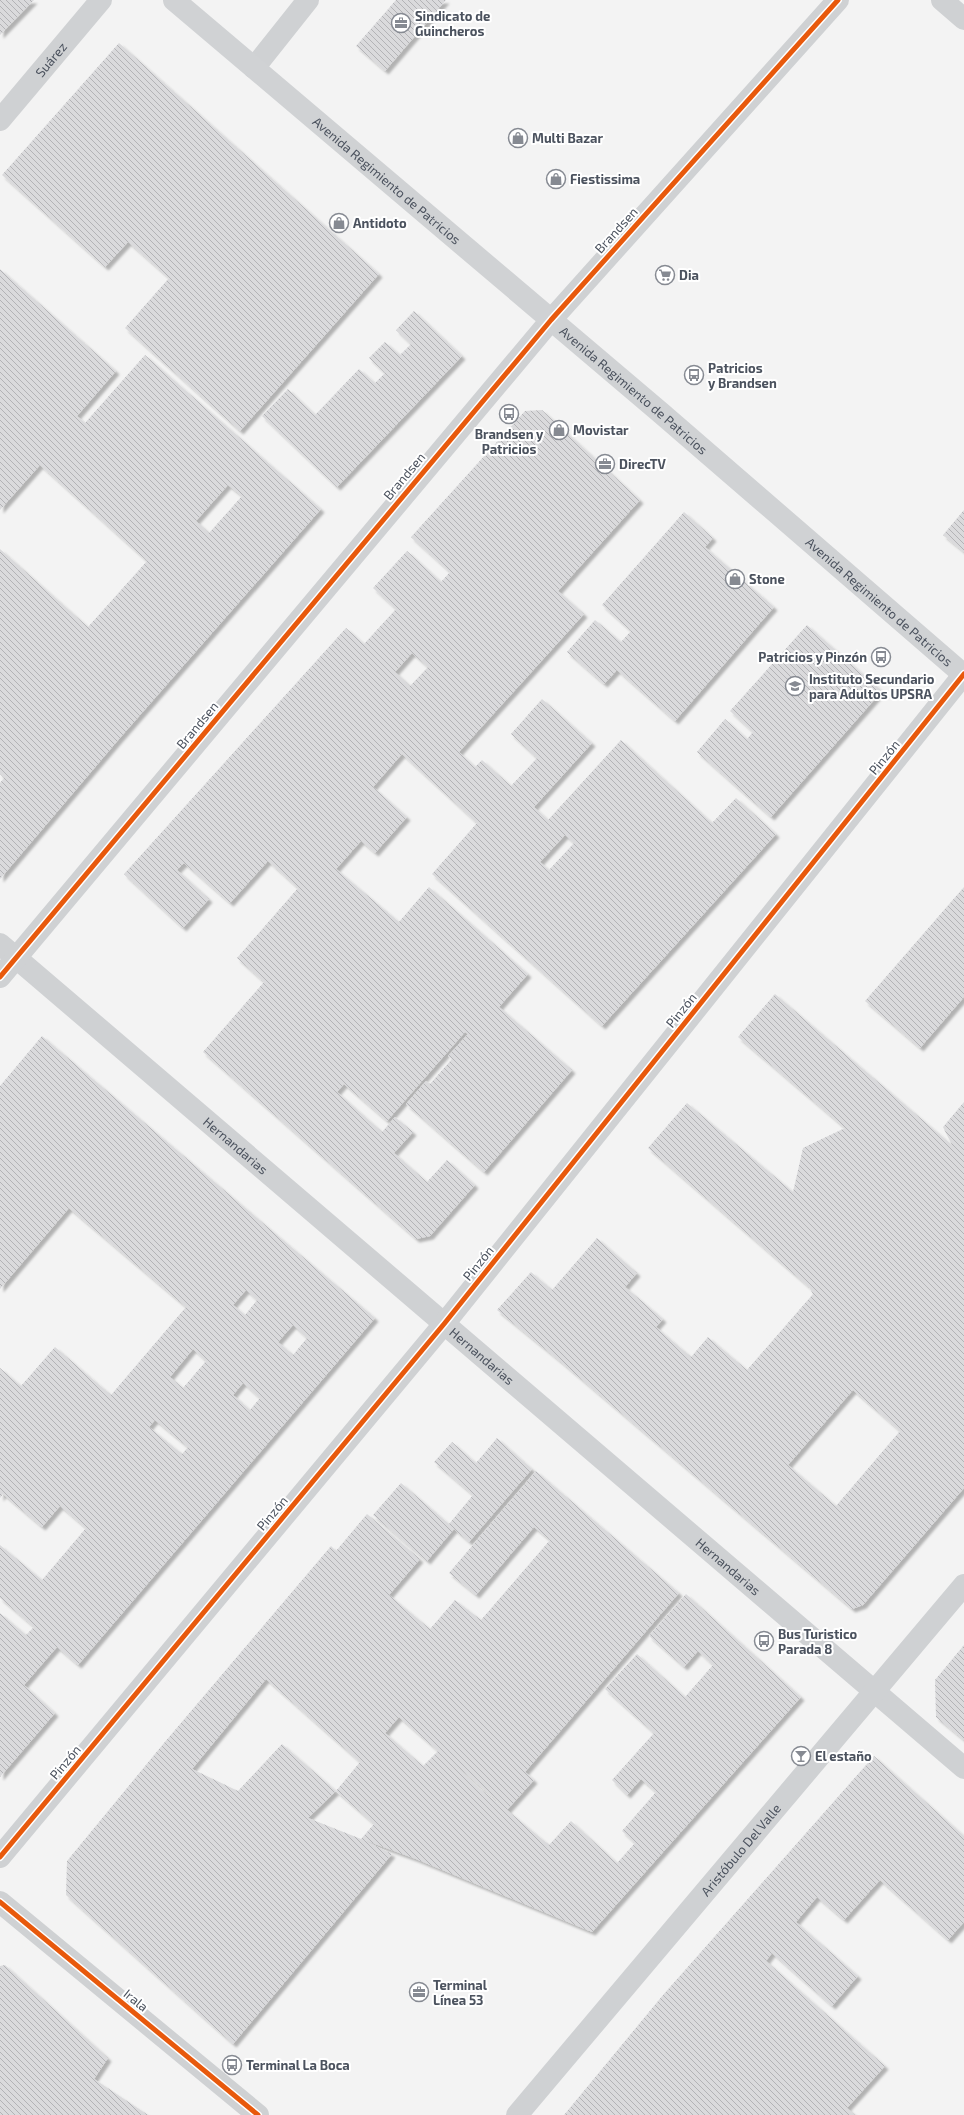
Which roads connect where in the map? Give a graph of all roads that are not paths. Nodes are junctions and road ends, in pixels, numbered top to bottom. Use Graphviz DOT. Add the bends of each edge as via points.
graph roads {
  1 [pos="101,0"];
  2 [pos="174,0"];
  3 [pos="308,0"];
  4 [pos="838,0"];
  5 [pos="942,0"];
  6 [pos="964,19"];
  7 [pos="254,68"];
  8 [pos="0,120"];
  9 [pos="550,320"];
  10 [pos="964,675"];
  11 [pos="8,951"];
  12 [pos="0,977"];
  13 [pos="444,1324"];
  14 [pos="964,1585"];
  15 [pos="874,1690"];
  16 [pos="964,1768"];
  17 [pos="0,1857"];
  18 [pos="0,1902"];
  19 [pos="258,2115"];
  20 [pos="517,2115"];
  1 -- 8 [label="street, Suárez"];
  2 -- 7 [label="main road, Avenida Regimiento de Patricios"];
  3 -- 7 [label="street"];
  4 -- 9 [label="street, Brandsen"];
  5 -- 6 [label="street"];
  7 -- 9 [label="main road, Avenida Regimiento de Patricios"];
  9 -- 10 [label="main road, Avenida Regimiento de Patricios"];
  9 -- 11 [label="street, Brandsen"];
  10 -- 13 [label="street, Pinzón"];
  11 -- 12 [label="street, Brandsen"];
  11 -- 13 [label="street, Hernandarias"];
  13 -- 15 [label="street, Hernandarias"];
  13 -- 17 [label="street, Pinzón"];
  14 -- 15 [label="street, Aristóbulo Del Valle"];
  15 -- 16 [label="street, Hernandarias"];
  15 -- 20 [label="street, Aristóbulo Del Valle"];
  18 -- 19 [label="street, Irala"];
}
